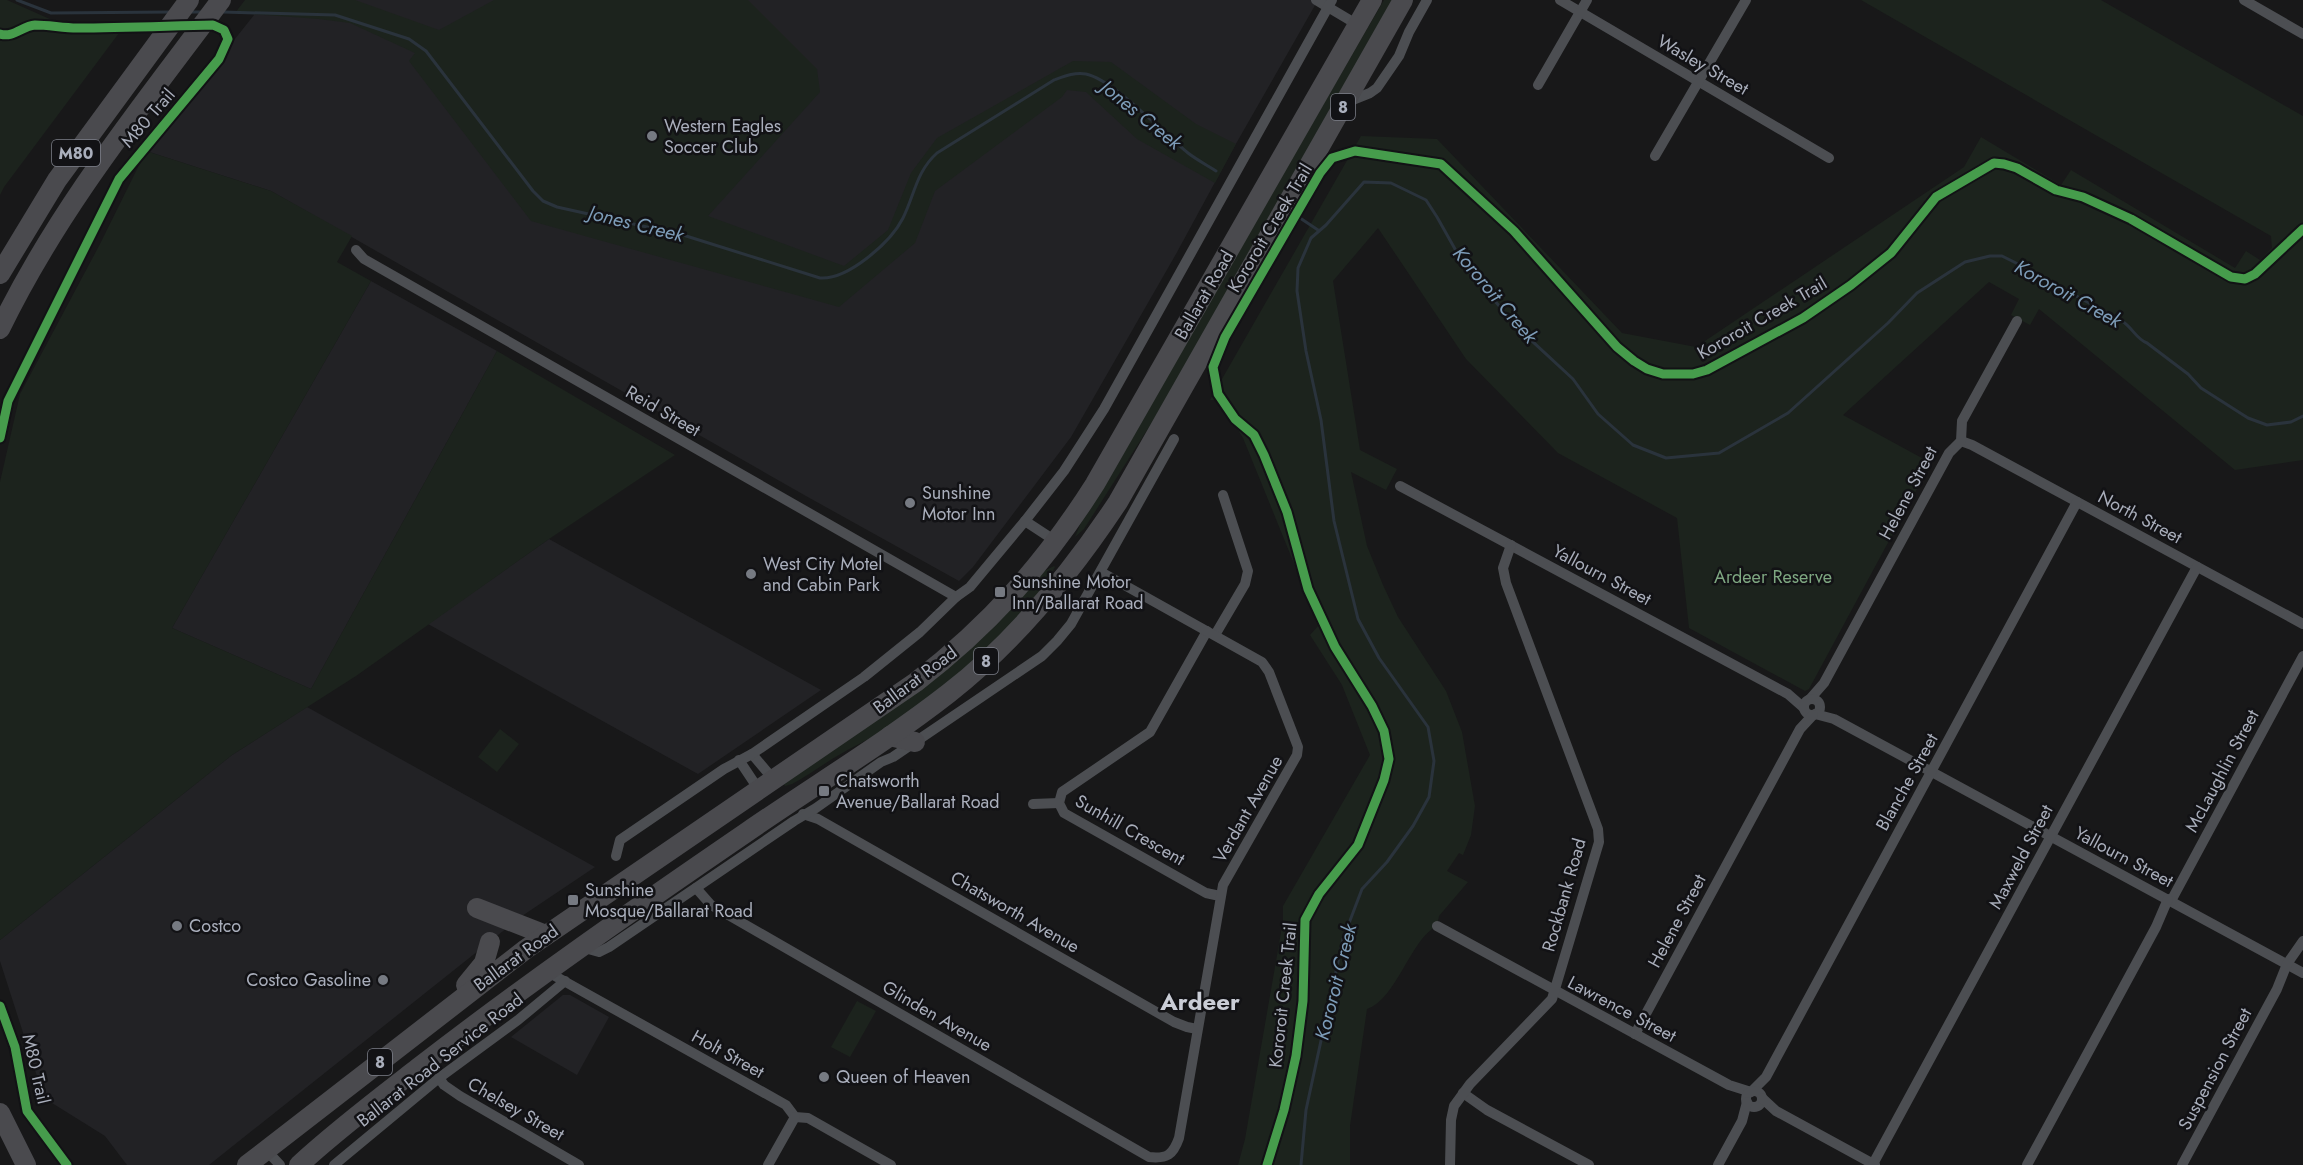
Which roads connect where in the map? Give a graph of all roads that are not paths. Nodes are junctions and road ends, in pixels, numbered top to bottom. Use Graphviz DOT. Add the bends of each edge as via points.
graph roads {
  1 [pos="189,0"];
  2 [pos="221,0"];
  3 [pos="1316,0"];
  4 [pos="1372,0"];
  5 [pos="1403,0"];
  6 [pos="1427,0"];
  7 [pos="1560,0"];
  8 [pos="1587,0"];
  9 [pos="1746,0"];
  10 [pos="2244,0"];
  11 [pos="1330,4"];
  12 [pos="1580,12"];
  13 [pos="1358,25"];
  14 [pos="2303,34"];
  15 [pos="1699,81"];
  16 [pos="1538,85"];
  17 [pos="1345,103"];
  18 [pos="1655,156"];
  19 [pos="1829,158"];
  20 [pos="356,250"];
  21 [pos="0,274"];
  22 [pos="2017,321"];
  23 [pos="0,329"];
  24 [pos="1174,440"];
  25 [pos="1961,441"];
  26 [pos="1400,486"];
  27 [pos="1223,495"];
  28 [pos="2077,502"];
  29 [pos="1026,521"];
  30 [pos="1057,542"];
  31 [pos="1515,546"];
  32 [pos="1080,557"];
  33 [pos="2197,567"];
  34 [pos="1101,572"];
  35 [pos="956,597"];
  36 [pos="2303,624"];
  37 [pos="1211,633"];
  38 [pos="2303,656"];
  39 [pos="1811,707"];
  40 [pos="887,737"];
  41 [pos="915,742"];
  42 [pos="752,754"];
  43 [pos="739,760"];
  44 [pos="881,762"];
  45 [pos="1932,772"];
  46 [pos="767,785"];
  47 [pos="1059,803"];
  48 [pos="1033,804"];
  49 [pos="803,810"];
  50 [pos="2051,836"];
  51 [pos="616,856"];
  52 [pos="696,888"];
  53 [pos="1220,896"];
  54 [pos="2171,901"];
  55 [pos="477,909"];
  56 [pos="1437,926"];
  57 [pos="546,935"];
  58 [pos="490,942"];
  59 [pos="2302,942"];
  60 [pos="581,946"];
  61 [pos="2290,965"];
  62 [pos="546,971"];
  63 [pos="2303,973"];
  64 [pos="565,981"];
  65 [pos="1554,991"];
  66 [pos="438,1017"];
  67 [pos="1197,1029"];
  68 [pos="1635,1034"];
  69 [pos="439,1078"];
  70 [pos="1460,1096"];
  71 [pos="1754,1099"];
  72 [pos="0,1113"];
  73 [pos="795,1117"];
  74 [pos="266,1150"];
  75 [pos="1168,1156"];
  76 [pos="1871,1164"];
  77 [pos="26,1165"];
  78 [pos="247,1165"];
  79 [pos="280,1165"];
  80 [pos="299,1165"];
  81 [pos="334,1165"];
  82 [pos="579,1165"];
  83 [pos="768,1165"];
  84 [pos="891,1165"];
  85 [pos="1450,1165"];
  86 [pos="1589,1165"];
  87 [pos="1718,1165"];
  88 [pos="2027,1165"];
  89 [pos="2182,1165"];
  1 -- 21 [label="highway, M80" via="57,180"];
  2 -- 23 [label="highway, M80" via="69,207"];
  3 -- 11 [label="street"];
  4 -- 13 [label="highway, Ballarat Road / 8"];
  5 -- 17 [label="highway, Ballarat Road / 8"];
  6 -- 17 [label="street" via="1399,56 1377,88"];
  7 -- 12 [label="street, Wasley Street"];
  8 -- 12 [label="street"];
  9 -- 15 [label="street"];
  10 -- 14 [label="street"];
  11 -- 13 [label="street"];
  11 -- 29 [label="street, Ballarat Road" via="1104,409"];
  12 -- 15 [label="street, Wasley Street"];
  12 -- 16 [label="street"];
  13 -- 30 [label="highway, Ballarat Road / 8" via="1115,450"];
  15 -- 18 [label="street"];
  15 -- 19 [label="street, Wasley Street"];
  17 -- 32 [label="highway, Ballarat Road / 8" via="1118,502"];
  20 -- 35 [label="street, Reid Street" via="374,265"];
  22 -- 25 [label="street, Helene Street" via="1962,422"];
  24 -- 34 [label="street, Ballarat Road"];
  25 -- 28 [label="street, North Street"];
  25 -- 39 [label="street, Helene Street" via="1949,453"];
  26 -- 31 [label="street, Yallourn Street"];
  27 -- 37 [label="street, Sunhill Crescent" via="1248,571 1245,584"];
  28 -- 33 [label="street, North Street"];
  28 -- 45 [label="street, Blanche Street"];
  29 -- 30 [label="street"];
  29 -- 35 [label="street, Ballarat Road" via="970,587"];
  30 -- 32 [label="highway"];
  30 -- 46 [label="highway, Ballarat Road / 8" via="966,642 916,682"];
  31 -- 39 [label="street, Yallourn Street"];
  31 -- 65 [label="street, Rockbank Road" via="1504,576 1599,835"];
  32 -- 40 [label="highway, Ballarat Road / 8" via="1004,644 950,692"];
  33 -- 36 [label="street, North Street"];
  33 -- 50 [label="street, Maxweld Street"];
  34 -- 37 [label="street, Verdant Avenue"];
  34 -- 41 [label="street, Ballarat Road" via="1071,624 1042,656"];
  35 -- 42 [label="street, Ballarat Road" via="897,653"];
  37 -- 47 [label="street, Sunhill Crescent" via="1150,732 1062,792"];
  37 -- 53 [label="street, Verdant Avenue" via="1262,662 1298,747"];
  38 -- 54 [label="street, McLaughlin Street"];
  39 -- 45 [label="street, Yallourn Street"];
  39 -- 68 [label="street, Helene Street"];
  40 -- 41 [label="highway"];
  40 -- 44 [label="highway"];
  40 -- 49 [label="highway, Ballarat Road / 8"];
  41 -- 44 [label="street, Ballarat Road"];
  42 -- 43 [label="street, Ballarat Road"];
  42 -- 46 [label="street"];
  43 -- 46 [label="street"];
  43 -- 51 [label="street, Ballarat Road" via="620,840"];
  44 -- 49 [label="street, Ballarat Road"];
  45 -- 50 [label="street, Yallourn Street"];
  45 -- 71 [label="street, Blanche Street"];
  46 -- 49 [label="highway" via="782,790"];
  46 -- 57 [label="highway, Ballarat Road / 8"];
  47 -- 48 [label="street, Sunhill Crescent"];
  47 -- 53 [label="street, Sunhill Crescent" via="1064,813 1206,893"];
  49 -- 52 [label="street, Ballarat Road"];
  49 -- 60 [label="highway, Ballarat Road / 8"];
  49 -- 67 [label="street, Chatsworth Avenue" via="1174,1022"];
  50 -- 54 [label="street, Yallourn Street"];
  50 -- 76 [label="street, Maxweld Street"];
  52 -- 60 [label="street, Ballarat Road" via="609,947 599,952"];
  52 -- 75 [label="street, Glinden Avenue" via="711,905 1149,1157"];
  53 -- 67 [label="street, Verdant Avenue"];
  54 -- 61 [label="street, Yallourn Street"];
  54 -- 88 [label="street, McLaughlin Street"];
  55 -- 57 [label="highway"];
  56 -- 65 [label="street, Lawrence Street"];
  57 -- 66 [label="highway, Ballarat Road / 8"];
  58 -- 66 [label="highway" via="484,963"];
  59 -- 61 [label="street, Suspension Street"];
  60 -- 62 [label="highway, Ballarat Road / 8"];
  61 -- 63 [label="street, Yallourn Street"];
  61 -- 89 [label="street, Suspension Street"];
  62 -- 64 [label="street, Holt Street"];
  62 -- 80 [label="highway, Ballarat Road / 8"];
  64 -- 69 [label="street, Ballarat Road Service Road"];
  64 -- 73 [label="street, Holt Street" via="786,1105"];
  65 -- 68 [label="street, Lawrence Street"];
  65 -- 70 [label="street, Rockbank Road" via="1550,1002"];
  66 -- 74 [label="highway, Ballarat Road / 8"];
  67 -- 75 [label="street, Verdant Avenue" via="1179,1138"];
  68 -- 71 [label="street, Lawrence Street"];
  69 -- 81 [label="street, Ballarat Road Service Road"];
  69 -- 82 [label="street, Chelsey Street" via="460,1096"];
  70 -- 85 [label="street" via="1452,1113"];
  70 -- 86 [label="street"];
  71 -- 76 [label="street, Lawrence Street"];
  71 -- 87 [label="street, Blanche Street"];
  72 -- 77 [label="highway"];
  73 -- 83 [label="street"];
  73 -- 84 [label="street, Holt Street" via="808,1118"];
  74 -- 78 [label="highway, Ballarat Road / 8"];
  74 -- 79 [label="street"];
}
